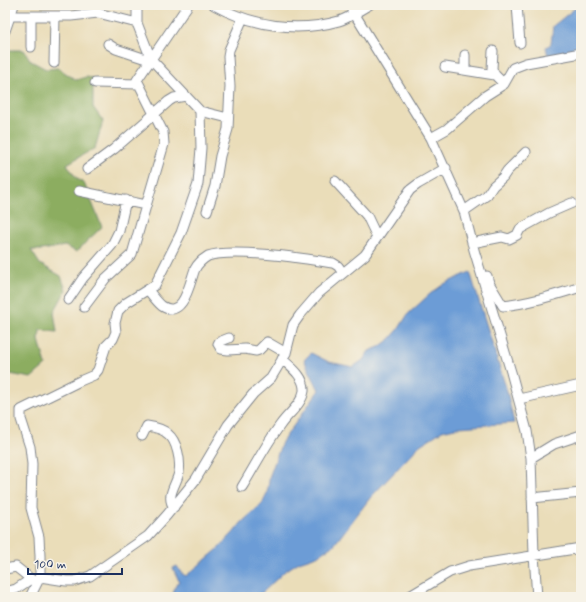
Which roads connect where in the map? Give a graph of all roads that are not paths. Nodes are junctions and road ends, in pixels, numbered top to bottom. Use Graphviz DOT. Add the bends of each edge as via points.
graph roads {
  1 [pos="14,5"];
  2 [pos="137,5"];
  3 [pos="188,5"];
  4 [pos="214,5"];
  5 [pos="369,5"];
  6 [pos="517,5"];
  7 [pos="352,9"];
  8 [pos="10,16"];
  9 [pos="32,16"];
  10 [pos="55,16"];
  11 [pos="243,18"];
  12 [pos="137,23"];
  13 [pos="5,30"];
  14 [pos="520,42"];
  15 [pos="108,44"];
  16 [pos="31,47"];
  17 [pos="493,51"];
  18 [pos="581,53"];
  19 [pos="465,55"];
  20 [pos="151,59"];
  21 [pos="54,63"];
  22 [pos="445,66"];
  23 [pos="465,70"];
  24 [pos="495,75"];
  25 [pos="95,83"];
  26 [pos="139,84"];
  27 [pos="504,84"];
  28 [pos="186,96"];
  29 [pos="200,111"];
  30 [pos="155,114"];
  31 [pos="228,118"];
  32 [pos="431,138"];
  33 [pos="526,152"];
  34 [pos="446,168"];
  35 [pos="87,169"];
  36 [pos="335,181"];
  37 [pos="79,191"];
  38 [pos="126,200"];
  39 [pos="572,203"];
  40 [pos="146,205"];
  41 [pos="207,211"];
  42 [pos="464,211"];
  43 [pos="377,237"];
  44 [pos="473,247"];
  45 [pos="344,273"];
  46 [pos="581,287"];
  47 [pos="148,290"];
  48 [pos="68,300"];
  49 [pos="84,307"];
  50 [pos="229,338"];
  51 [pos="284,356"];
  52 [pos="581,385"];
  53 [pos="519,399"];
  54 [pos="581,435"];
  55 [pos="142,436"];
  56 [pos="532,458"];
  57 [pos="242,487"];
  58 [pos="581,492"];
  59 [pos="532,498"];
  60 [pos="174,507"];
  61 [pos="581,548"];
  62 [pos="534,555"];
  63 [pos="5,567"];
  64 [pos="36,580"];
  65 [pos="5,592"];
  66 [pos="30,597"];
  67 [pos="408,597"];
  68 [pos="537,597"];
  1 -- 8 [label="street"];
  2 -- 12 [label="street"];
  3 -- 20 [label="street"];
  4 -- 11 [label="street"];
  5 -- 7 [label="street"];
  6 -- 14 [label="street"];
  7 -- 11 [label="street" via="341,21 317,26 286,27 256,23"];
  7 -- 32 [label="street"];
  8 -- 9 [label="street"];
  8 -- 13 [label="street"];
  9 -- 10 [label="street"];
  9 -- 16 [label="street"];
  10 -- 12 [label="street" via="98,13"];
  10 -- 21 [label="street"];
  11 -- 31 [label="street" via="229,50"];
  12 -- 20 [label="street"];
  15 -- 20 [label="street" via="116,49"];
  17 -- 24 [label="street" via="492,69"];
  18 -- 27 [label="street" via="526,62 513,68"];
  19 -- 23 [label="street"];
  20 -- 26 [label="street" via="137,80"];
  20 -- 28 [label="street"];
  22 -- 23 [label="street"];
  23 -- 24 [label="street"];
  24 -- 27 [label="street"];
  25 -- 26 [label="street"];
  26 -- 30 [label="street"];
  27 -- 32 [label="street" via="485,96 447,129"];
  28 -- 29 [label="street"];
  28 -- 30 [label="street" via="174,98"];
  29 -- 31 [label="street"];
  29 -- 47 [label="street" via="201,148 198,184 181,233 155,285"];
  30 -- 35 [label="street" via="114,150"];
  30 -- 40 [label="street" via="163,132 164,144"];
  31 -- 41 [label="street" via="228,129"];
  32 -- 34 [label="street"];
  33 -- 42 [label="street" via="487,195"];
  34 -- 42 [label="street"];
  34 -- 43 [label="street" via="410,190"];
  36 -- 43 [label="street" via="367,216"];
  37 -- 38 [label="street"];
  38 -- 40 [label="street"];
  38 -- 48 [label="street" via="119,231 112,245 83,278"];
  39 -- 44 [label="street" via="549,213 509,239 502,237"];
  40 -- 49 [label="street" via="132,254 105,278"];
  42 -- 44 [label="street"];
  43 -- 45 [label="street" via="365,255"];
  44 -- 46 [label="street" via="480,253 489,283 503,306 546,298"];
  44 -- 53 [label="street"];
  45 -- 47 [label="street" via="333,263 270,254 225,253 209,256 196,267 180,306 167,308"];
  45 -- 51 [label="street" via="319,293 293,325"];
  47 -- 64 [label="street" via="118,311 116,332 106,346 94,375 21,410 32,464 31,508 39,537"];
  50 -- 51 [label="street" via="219,342 221,348 258,350 267,342"];
  51 -- 57 [label="street" via="298,373 304,391 301,400 281,425"];
  51 -- 60 [label="street" via="271,378 253,394 228,425 196,479"];
  52 -- 53 [label="street"];
  53 -- 56 [label="street"];
  54 -- 56 [label="street" via="554,444"];
  55 -- 60 [label="street" via="147,426 172,437 180,463 170,496 170,503"];
  56 -- 59 [label="street"];
  58 -- 59 [label="street"];
  59 -- 62 [label="street"];
  60 -- 64 [label="street" via="148,536 90,576 75,581"];
  61 -- 62 [label="street"];
  62 -- 67 [label="street" via="458,569"];
  62 -- 68 [label="street"];
  63 -- 64 [label="street" via="16,567"];
  64 -- 65 [label="street"];
  64 -- 66 [label="street"];
}
